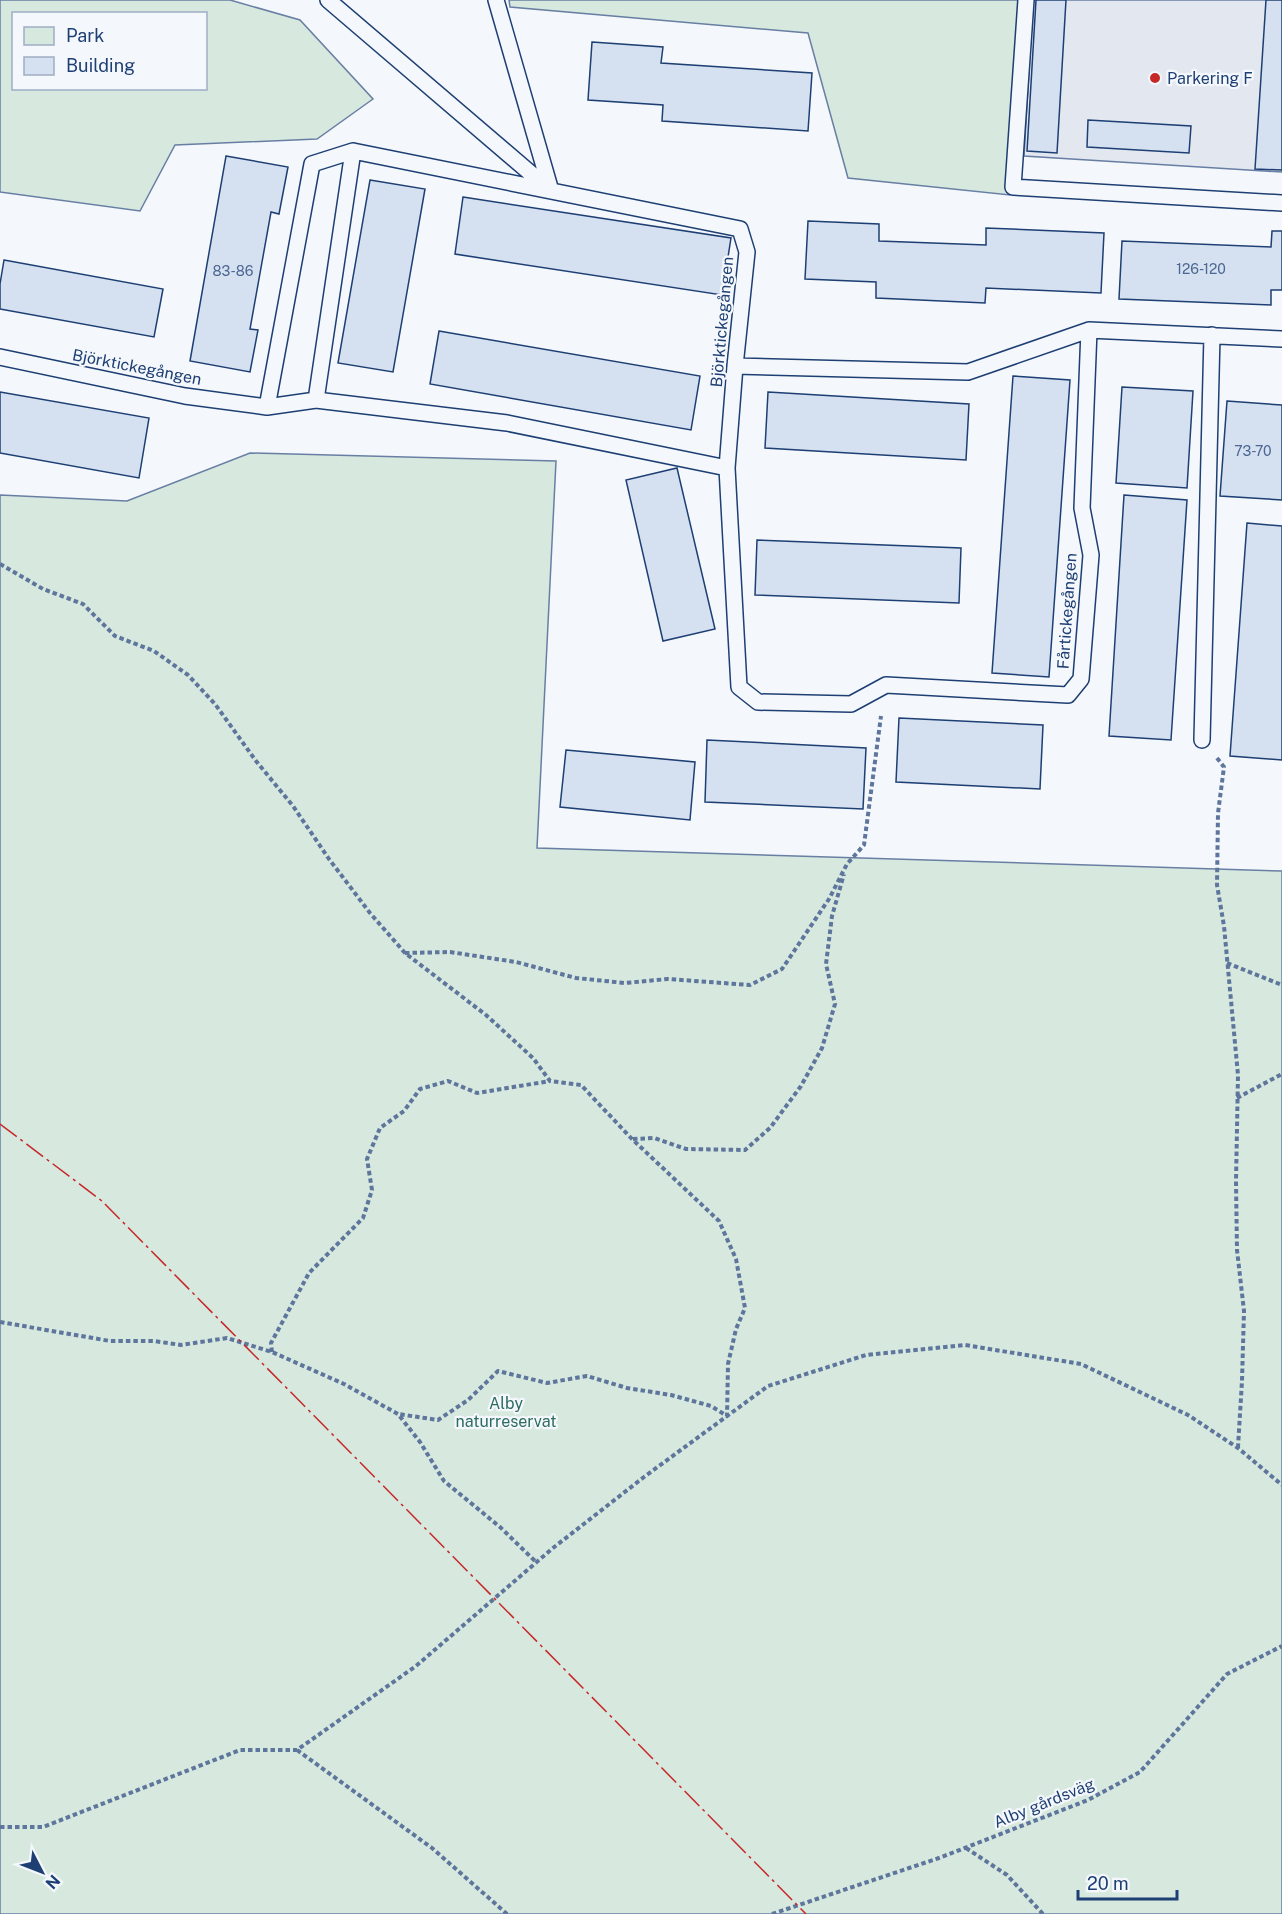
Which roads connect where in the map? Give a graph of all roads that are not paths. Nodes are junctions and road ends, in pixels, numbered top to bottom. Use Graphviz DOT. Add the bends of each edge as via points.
graph roads {
  1 [pos="328,0"];
  2 [pos="496,0"];
  3 [pos="1026,0"];
  4 [pos="353,151"];
  5 [pos="551,191"];
  6 [pos="1282,203"];
  7 [pos="1089,330"];
  8 [pos="1212,335"];
  9 [pos="1282,339"];
  10 [pos="0,357"];
  11 [pos="735,366"];
  12 [pos="316,400"];
  13 [pos="267,407"];
  14 [pos="727,468"];
  15 [pos="739,687"];
  16 [pos="1202,740"];
  1 -- 5 [label="lane, Björktickegången"];
  2 -- 5 [label="lane"];
  3 -- 6 [label="lane" via="1013,187"];
  4 -- 5 [label="lane, Björktickegången"];
  4 -- 12 [label="lane"];
  4 -- 13 [label="lane, Björktickegången" via="312,164"];
  5 -- 11 [label="lane, Björktickegången" via="740,229 747,252"];
  7 -- 8 [label="lane"];
  7 -- 11 [label="lane" via="968,372"];
  7 -- 15 [label="lane, Fårtickegången" via="1083,508 1090,555 1081,679 1068,695 886,685 850,704 758,702"];
  8 -- 9 [label="lane"];
  8 -- 16 [label="lane"];
  10 -- 13 [label="lane, Björktickegången" via="185,396"];
  11 -- 14 [label="lane, Björktickegången"];
  12 -- 13 [label="lane, Björktickegången"];
  12 -- 14 [label="lane, Björktickegången" via="507,423"];
  14 -- 15 [label="lane, Björktickegången"];
}
